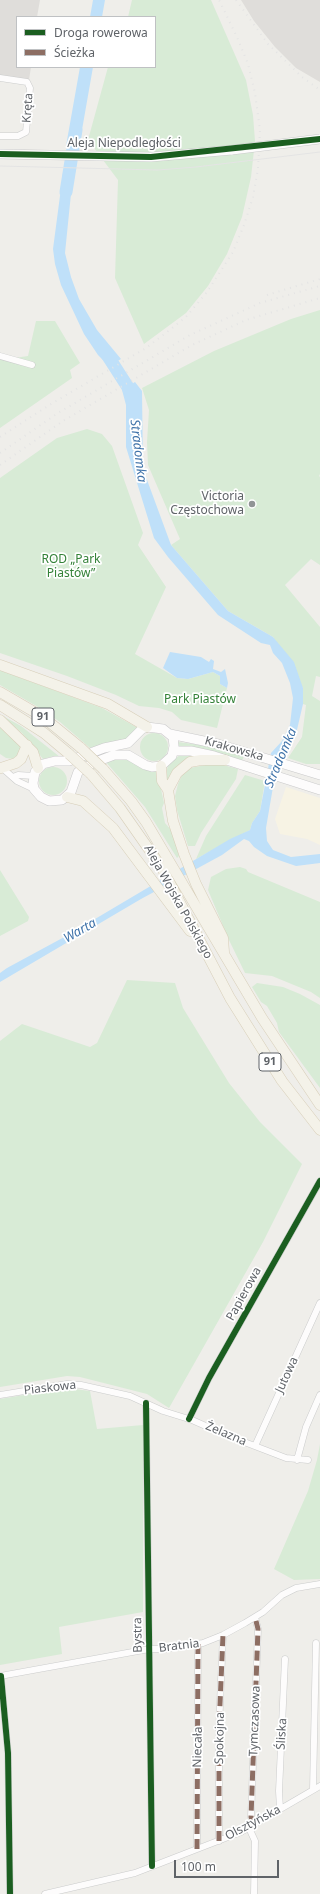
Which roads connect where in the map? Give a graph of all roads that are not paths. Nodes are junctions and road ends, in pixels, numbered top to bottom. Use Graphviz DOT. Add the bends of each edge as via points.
graph roads {
  1 [pos="0,78"];
  2 [pos="0,136"];
  3 [pos="320,139"];
  4 [pos="0,154"];
  5 [pos="0,356"];
  6 [pos="32,365"];
  7 [pos="0,665"];
  8 [pos="0,692"];
  9 [pos="0,705"];
  10 [pos="0,720"];
  11 [pos="147,727"];
  12 [pos="170,734"];
  13 [pos="27,746"];
  14 [pos="174,751"];
  15 [pos="225,760"];
  16 [pos="161,766"];
  17 [pos="0,767"];
  18 [pos="36,772"];
  19 [pos="320,775"];
  20 [pos="13,777"];
  21 [pos="34,789"];
  22 [pos="168,790"];
  23 [pos="320,790"];
  24 [pos="67,797"];
  25 [pos="225,956"];
  26 [pos="210,958"];
  27 [pos="320,1105"];
  28 [pos="320,1130"];
  29 [pos="320,1181"];
  30 [pos="320,1303"];
  31 [pos="0,1395"];
  32 [pos="320,1395"];
  33 [pos="146,1403"];
  34 [pos="189,1419"];
  35 [pos="255,1446"];
  36 [pos="297,1460"];
  37 [pos="308,1460"];
  38 [pos="320,1584"];
  39 [pos="256,1617"];
  40 [pos="223,1636"];
  41 [pos="316,1642"];
  42 [pos="198,1644"];
  43 [pos="149,1649"];
  44 [pos="285,1659"];
  45 [pos="1,1676"];
  46 [pos="320,1786"];
  47 [pos="313,1790"];
  48 [pos="280,1809"];
  49 [pos="252,1826"];
  50 [pos="219,1841"];
  51 [pos="197,1849"];
  52 [pos="152,1866"];
  53 [pos="10,1894"];
  54 [pos="45,1894"];
  55 [pos="254,1894"];
  1 -- 2 [label="street, Kręta" via="27,82 30,88 26,132 18,136"];
  3 -- 4 [label="main road, Aleja Niepodległości, bridge" via="174,156"];
  5 -- 6 [label="street"];
  7 -- 11 [label="main road" via="108,704"];
  8 -- 25 [label="main road, Aleja Wojska Polskiego / 91, bridge" via="43,717 81,748 139,812"];
  9 -- 26 [label="main road, Aleja Wojska Polskiego / 91, bridge" via="44,733 69,754 91,774 120,808 162,868"];
  10 -- 13 [label="main road"];
  11 -- 12 [label="main road, Krakowska" via="163,728"];
  11 -- 18 [label="main road" via="128,743 104,748 69,762 49,762"];
  12 -- 14 [label="main road" via="174,740"];
  12 -- 19 [label="main road, Krakowska" via="214,743"];
  13 -- 17 [label="main road" via="21,759 16,763"];
  13 -- 18 [label="main road" via="33,752"];
  14 -- 15 [label="main road, Krakowska" via="200,752"];
  14 -- 16 [label="main road"];
  15 -- 22 [label="main road" via="190,762 177,773"];
  15 -- 23 [label="main road, Krakowska"];
  16 -- 22 [label="main road" via="162,781"];
  16 -- 24 [label="main road" via="145,765 128,755 110,756 78,772"];
  17 -- 20 [label="street"];
  18 -- 20 [label="street"];
  18 -- 21 [label="main road"];
  20 -- 21 [label="street"];
  21 -- 24 [label="main road" via="41,797 50,801"];
  22 -- 25 [label="main road" via="184,854 223,938"];
  24 -- 26 [label="main road" via="83,801 122,839"];
  25 -- 27 [label="main road, Aleja Wojska Polskiego / 91" via="281,1049"];
  26 -- 28 [label="main road, Aleja Wojska Polskiego / 91" via="230,998 282,1081"];
  29 -- 34 [label="street, Papierowa" via="209,1378"];
  30 -- 35 [label="street, Jutowa"];
  31 -- 33 [label="street, Piaskowa" via="67,1384 130,1396"];
  32 -- 36 [label="street" via="306,1427"];
  33 -- 34 [label="street, Żelazna"];
  33 -- 43 [label="street, Bystra"];
  34 -- 35 [label="street, Żelazna"];
  35 -- 36 [label="street, Żelazna"];
  36 -- 37 [label="street, Żelazna"];
  38 -- 39 [label="street, Bratnia" via="296,1588 282,1595"];
  39 -- 40 [label="street, Bratnia"];
  39 -- 49 [label="street, Tymczasowa" via="258,1629"];
  40 -- 42 [label="street, Bratnia"];
  40 -- 50 [label="street, Spokojna" via="219,1727"];
  41 -- 47 [label="street"];
  42 -- 43 [label="street, Bratnia"];
  42 -- 51 [label="street, Niecała"];
  43 -- 45 [label="street, Bratnia"];
  43 -- 52 [label="street, Bystra"];
  44 -- 48 [label="street, Śliska"];
  45 -- 53 [label="street" via="8,1753"];
  46 -- 47 [label="street, Olsztyńska"];
  47 -- 48 [label="street, Olsztyńska"];
  48 -- 49 [label="street, Olsztyńska"];
  49 -- 50 [label="street, Olsztyńska"];
  49 -- 55 [label="street, Tymczasowa" via="255,1841"];
  50 -- 51 [label="street, Olsztyńska"];
  51 -- 52 [label="street, Olsztyńska"];
  52 -- 54 [label="street, Olsztyńska" via="135,1873"];
}
